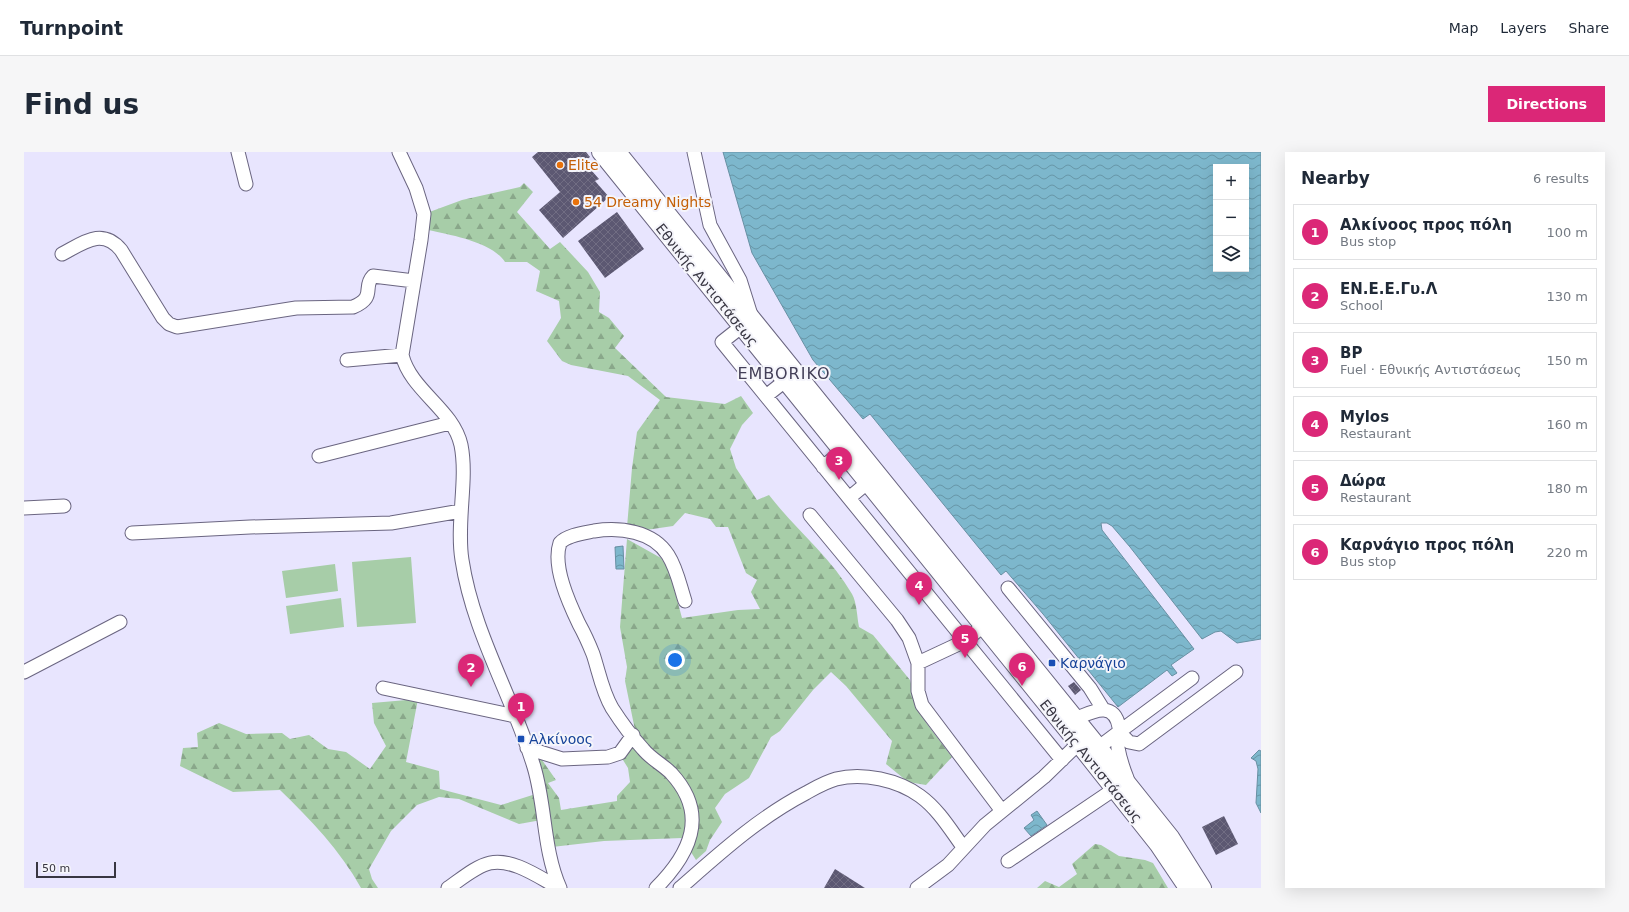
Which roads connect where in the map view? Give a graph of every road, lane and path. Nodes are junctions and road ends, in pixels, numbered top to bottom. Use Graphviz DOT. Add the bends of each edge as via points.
graph roads {
  1 [pos="238,152"];
  2 [pos="399,152"];
  3 [pos="618,152"];
  4 [pos="694,152"];
  5 [pos="602,153"];
  6 [pos="246,184"];
  7 [pos="62,254"];
  8 [pos="414,281"];
  9 [pos="746,322"];
  10 [pos="402,355"];
  11 [pos="347,360"];
  12 [pos="785,381"];
  13 [pos="766,396"];
  14 [pos="450,423"];
  15 [pos="842,452"];
  16 [pos="319,456"];
  17 [pos="823,467"];
  18 [pos="867,483"];
  19 [pos="849,498"];
  20 [pos="64,506"];
  21 [pos="24,508"];
  22 [pos="461,511"];
  23 [pos="810,515"];
  24 [pos="132,533"];
  25 [pos="1008,588"];
  26 [pos="685,601"];
  27 [pos="120,622"];
  28 [pos="983,626"];
  29 [pos="965,641"];
  30 [pos="918,663"];
  31 [pos="24,672"];
  32 [pos="1236,672"];
  33 [pos="1192,678"];
  34 [pos="383,688"];
  35 [pos="1103,709"];
  36 [pos="515,716"];
  37 [pos="1077,718"];
  38 [pos="1119,732"];
  39 [pos="633,735"];
  40 [pos="1078,744"];
  41 [pos="1099,747"];
  42 [pos="527,748"];
  43 [pos="1062,760"];
  44 [pos="1129,784"];
  45 [pos="1114,790"];
  46 [pos="1002,811"];
  47 [pos="963,847"];
  48 [pos="1008,861"];
  49 [pos="448,888"];
  50 [pos="560,888"];
  51 [pos="656,888"];
  52 [pos="680,888"];
  53 [pos="917,888"];
  54 [pos="1187,888"];
  55 [pos="1203,888"];
  1 -- 6 [label="street"];
  2 -- 8 [label="street" via="416,188 424,214"];
  3 -- 9 [label="main road, Εθνικής Αντιστάσεως"];
  4 -- 9 [label="street" via="710,225 746,291"];
  5 -- 9 [label="main road, Εθνικής Αντιστάσεως"];
  7 -- 8 [label="street" via="93,239 106,239 112,242 121,250 163,318 177,327 296,308 354,307 368,295 373,276"];
  8 -- 10 [label="street"];
  9 -- 12 [label="main road, Εθνικής Αντιστάσεως"];
  9 -- 13 [label="street" via="722,342"];
  9 -- 37 [label="main road, Εθνικής Αντιστάσεως"];
  10 -- 11 [label="street"];
  10 -- 14 [label="street" via="409,373"];
  12 -- 13 [label="street"];
  12 -- 15 [label="main road, Εθνικής Αντιστάσεως"];
  13 -- 17 [label="street"];
  14 -- 16 [label="street"];
  14 -- 22 [label="street" via="461,445"];
  15 -- 17 [label="street"];
  15 -- 18 [label="main road, Εθνικής Αντιστάσεως"];
  17 -- 19 [label="street"];
  18 -- 19 [label="street"];
  18 -- 28 [label="main road, Εθνικής Αντιστάσεως"];
  19 -- 29 [label="street"];
  20 -- 21 [label="street"];
  22 -- 24 [label="street" via="391,523"];
  22 -- 36 [label="street" via="460,548 469,592 483,636"];
  23 -- 30 [label="street" via="904,628"];
  25 -- 35 [label="street" via="1090,688"];
  26 -- 39 [label="street" via="668,555 660,545 648,537 629,531 611,530 568,537 560,543 558,556 567,599 593,655 607,697"];
  27 -- 31 [label="street"];
  28 -- 29 [label="street"];
  28 -- 40 [label="main road, Εθνικής Αντιστάσεως"];
  29 -- 30 [label="street"];
  29 -- 43 [label="street"];
  30 -- 46 [label="street" via="918,691 922,705"];
  32 -- 38 [label="street" via="1139,744 1132,744"];
  33 -- 38 [label="street"];
  34 -- 36 [label="street"];
  35 -- 37 [label="street"];
  35 -- 38 [label="street" via="1114,715"];
  36 -- 42 [label="street"];
  37 -- 41 [label="main road, Εθνικής Αντιστάσεως"];
  38 -- 41 [label="street"];
  38 -- 44 [label="street" via="1118,749"];
  39 -- 42 [label="street" via="620,753 608,758 562,759"];
  39 -- 51 [label="street" via="643,750 678,782 690,804 693,819 692,834 682,856"];
  40 -- 41 [label="street" via="1088,743"];
  40 -- 43 [label="street"];
  40 -- 45 [label="main road, Εθνικής Αντιστάσεως"];
  41 -- 44 [label="main road, Εθνικής Αντιστάσεως"];
  42 -- 50 [label="street" via="534,769 550,860"];
  43 -- 46 [label="street"];
  44 -- 55 [label="main road, Εθνικής Αντιστάσεως" via="1171,837"];
  45 -- 48 [label="street"];
  45 -- 54 [label="main road, Εθνικής Αντιστάσεως" via="1158,845"];
  46 -- 47 [label="street"];
  47 -- 52 [label="street" via="934,807 919,795 906,788 876,779 837,779 781,807 740,835"];
  47 -- 53 [label="street" via="948,865"];
  49 -- 50 [label="street" via="483,866 499,863 511,864"];
}
